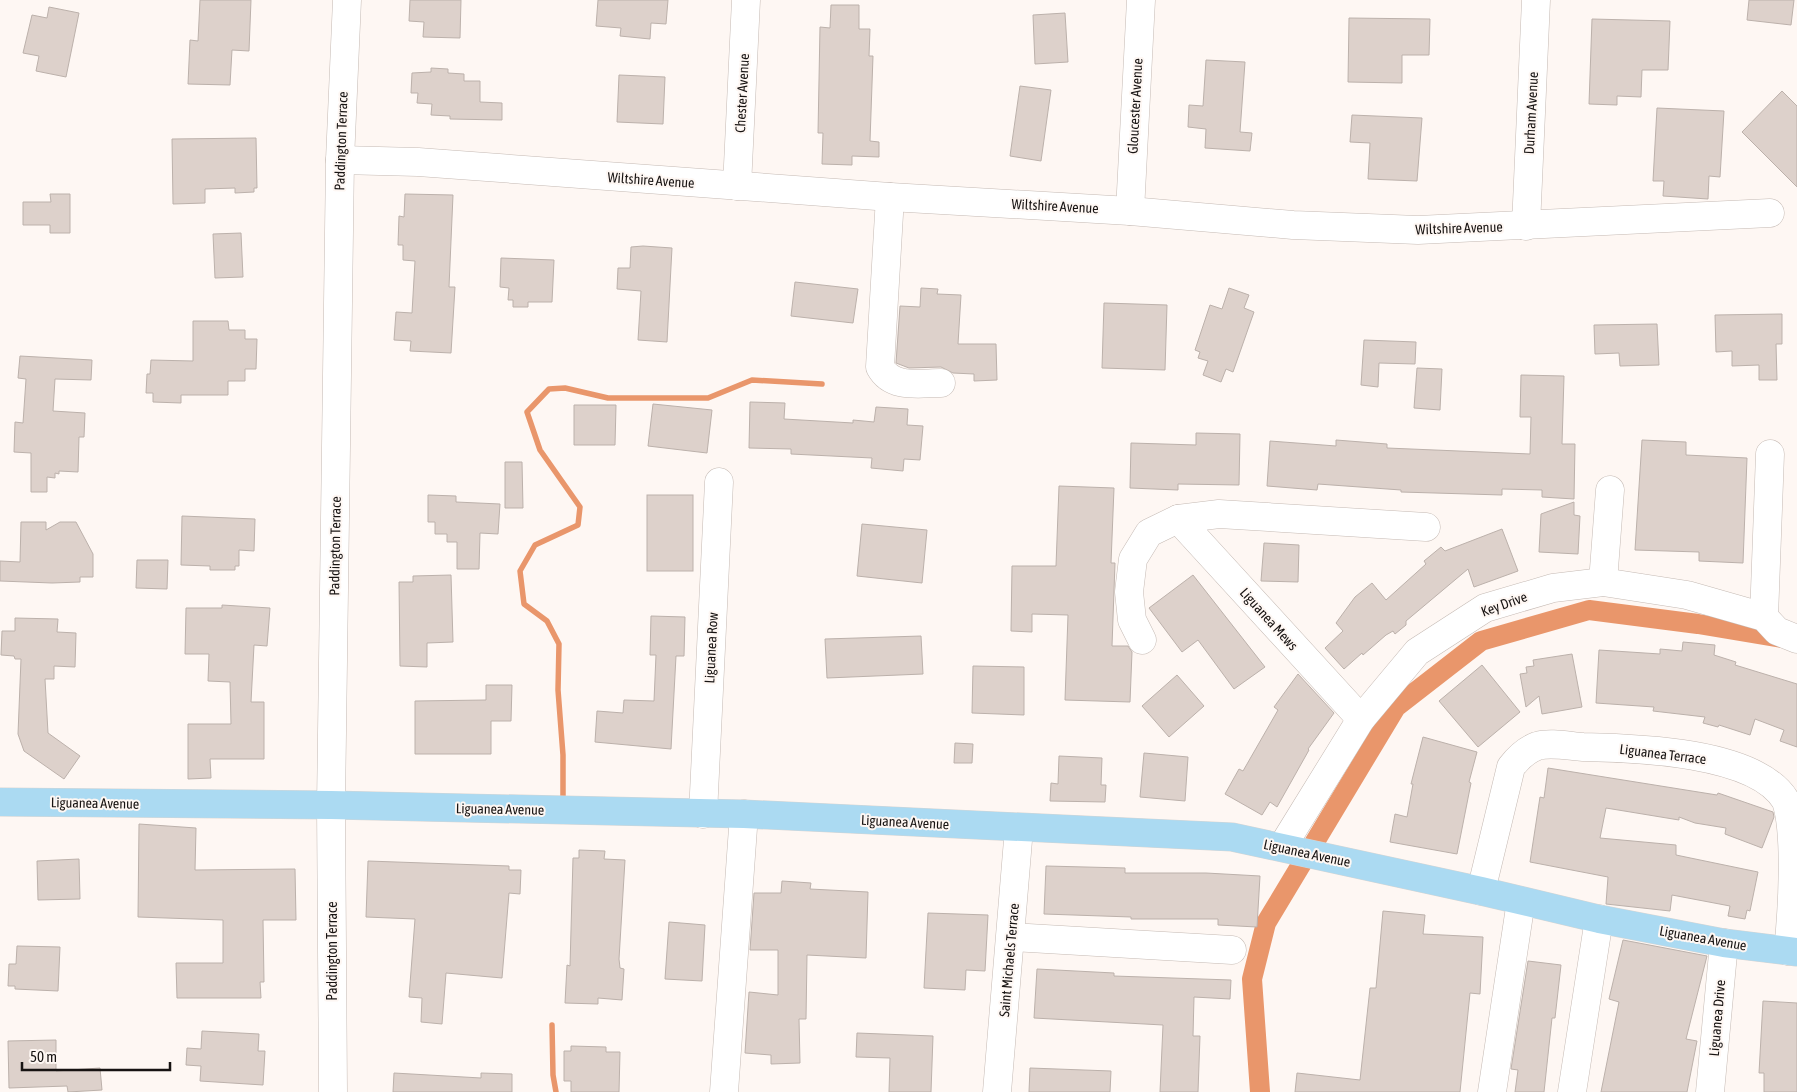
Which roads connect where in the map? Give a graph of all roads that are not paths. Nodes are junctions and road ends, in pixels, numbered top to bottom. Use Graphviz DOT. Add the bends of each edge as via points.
graph roads {
  1 [pos="347,0"];
  2 [pos="746,0"];
  3 [pos="1141,0"];
  4 [pos="1536,0"];
  5 [pos="340,160"];
  6 [pos="737,186"];
  7 [pos="890,197"];
  8 [pos="1130,211"];
  9 [pos="1770,213"];
  10 [pos="1526,226"];
  11 [pos="941,383"];
  12 [pos="1770,454"];
  13 [pos="718,482"];
  14 [pos="1610,490"];
  15 [pos="1178,518"];
  16 [pos="1426,527"];
  17 [pos="1603,582"];
  18 [pos="1764,617"];
  19 [pos="1797,639"];
  20 [pos="1142,640"];
  21 [pos="1361,719"];
  22 [pos="0,802"];
  23 [pos="331,805"];
  24 [pos="703,814"];
  25 [pos="744,814"];
  26 [pos="1019,828"];
  27 [pos="1286,848"];
  28 [pos="1481,891"];
  29 [pos="1522,901"];
  30 [pos="1600,919"];
  31 [pos="1011,937"];
  32 [pos="1724,943"];
  33 [pos="1232,950"];
  34 [pos="1792,952"];
  35 [pos="333,1092"];
  36 [pos="724,1092"];
  37 [pos="997,1092"];
  38 [pos="1492,1092"];
  39 [pos="1572,1092"];
  40 [pos="1710,1092"];
  1 -- 5 [label="street, Paddington Terrace"];
  2 -- 6 [label="street, Chester Avenue"];
  3 -- 8 [label="street, Gloucester Avenue"];
  4 -- 10 [label="street, Durham Avenue"];
  5 -- 6 [label="street, Wiltshire Avenue" via="418,162"];
  5 -- 23 [label="street, Paddington Terrace"];
  6 -- 7 [label="street, Wiltshire Avenue"];
  7 -- 8 [label="street, Wiltshire Avenue"];
  7 -- 11 [label="street" via="880,367 885,377 896,382"];
  8 -- 10 [label="street, Wiltshire Avenue" via="1293,225 1418,230"];
  9 -- 10 [label="street, Wiltshire Avenue"];
  12 -- 18 [label="street"];
  13 -- 24 [label="street, Liguanea Row"];
  14 -- 17 [label="street"];
  15 -- 16 [label="street" via="1219,514"];
  15 -- 20 [label="street" via="1148,533 1134,559 1129,592 1132,620"];
  15 -- 21 [label="street, Liguanea Mews"];
  17 -- 18 [label="street, Key Drive" via="1687,595"];
  17 -- 21 [label="street, Key Drive" via="1553,588 1485,608 1417,652"];
  18 -- 19 [label="street, Key Drive" via="1777,631"];
  21 -- 27 [label="street, Key Drive"];
  22 -- 23 [label="main road, Liguanea Avenue"];
  23 -- 24 [label="main road, Liguanea Avenue"];
  23 -- 35 [label="street, Paddington Terrace"];
  24 -- 25 [label="main road, Liguanea Avenue"];
  25 -- 26 [label="main road, Liguanea Avenue"];
  25 -- 36 [label="street"];
  26 -- 27 [label="main road, Liguanea Avenue" via="1232,837"];
  26 -- 31 [label="street, Saint Michaels Terrace"];
  27 -- 28 [label="main road, Liguanea Avenue"];
  28 -- 29 [label="main road, Liguanea Avenue"];
  28 -- 34 [label="street, Liguanea Terrace" via="1510,767 1522,754 1538,746 1638,748 1706,758 1761,777 1784,798 1793,815"];
  29 -- 30 [label="main road, Liguanea Avenue"];
  29 -- 38 [label="street"];
  30 -- 32 [label="main road, Liguanea Avenue"];
  30 -- 39 [label="street"];
  31 -- 33 [label="street"];
  31 -- 37 [label="street, Saint Michaels Terrace"];
  32 -- 34 [label="main road, Liguanea Avenue"];
  32 -- 40 [label="street, Liguanea Drive"];
}
